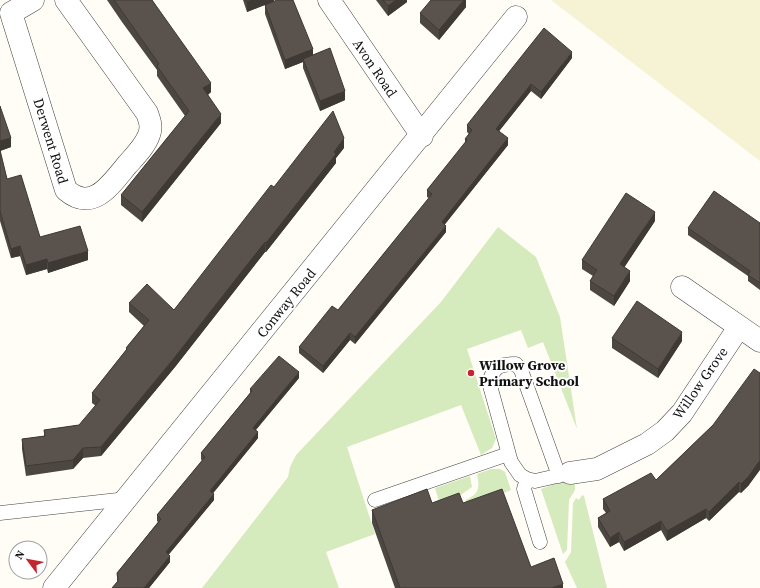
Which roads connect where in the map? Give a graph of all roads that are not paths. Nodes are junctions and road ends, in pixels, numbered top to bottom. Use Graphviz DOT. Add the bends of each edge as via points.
graph roads {
  1 [pos="33,0"];
  2 [pos="66,0"];
  3 [pos="329,0"];
  4 [pos="516,17"];
  5 [pos="422,136"];
  6 [pos="682,287"];
  7 [pos="739,327"];
  8 [pos="760,341"];
  9 [pos="508,454"];
  10 [pos="564,474"];
  11 [pos="527,479"];
  12 [pos="127,499"];
  13 [pos="375,500"];
  14 [pos="0,513"];
  15 [pos="540,542"];
  16 [pos="54,588"];
  1 -- 2 [label="street, Derwent Road" via="11,13 66,190 71,195 86,199 102,193 109,186 144,145 151,125 147,114"];
  3 -- 5 [label="street, Avon Road"];
  4 -- 5 [label="street, Conway Road"];
  5 -- 12 [label="street, Conway Road"];
  6 -- 7 [label="street"];
  7 -- 8 [label="street"];
  7 -- 10 [label="street, Willow Grove" via="682,412 665,431 647,444 597,469"];
  9 -- 10 [label="lane" via="489,382 492,373 499,366 516,364 521,370"];
  9 -- 11 [label="lane" via="520,475"];
  9 -- 13 [label="lane"];
  10 -- 11 [label="lane" via="535,481"];
  11 -- 15 [label="lane" via="524,489"];
  12 -- 14 [label="lane"];
  12 -- 16 [label="street, Conway Road"];
}
